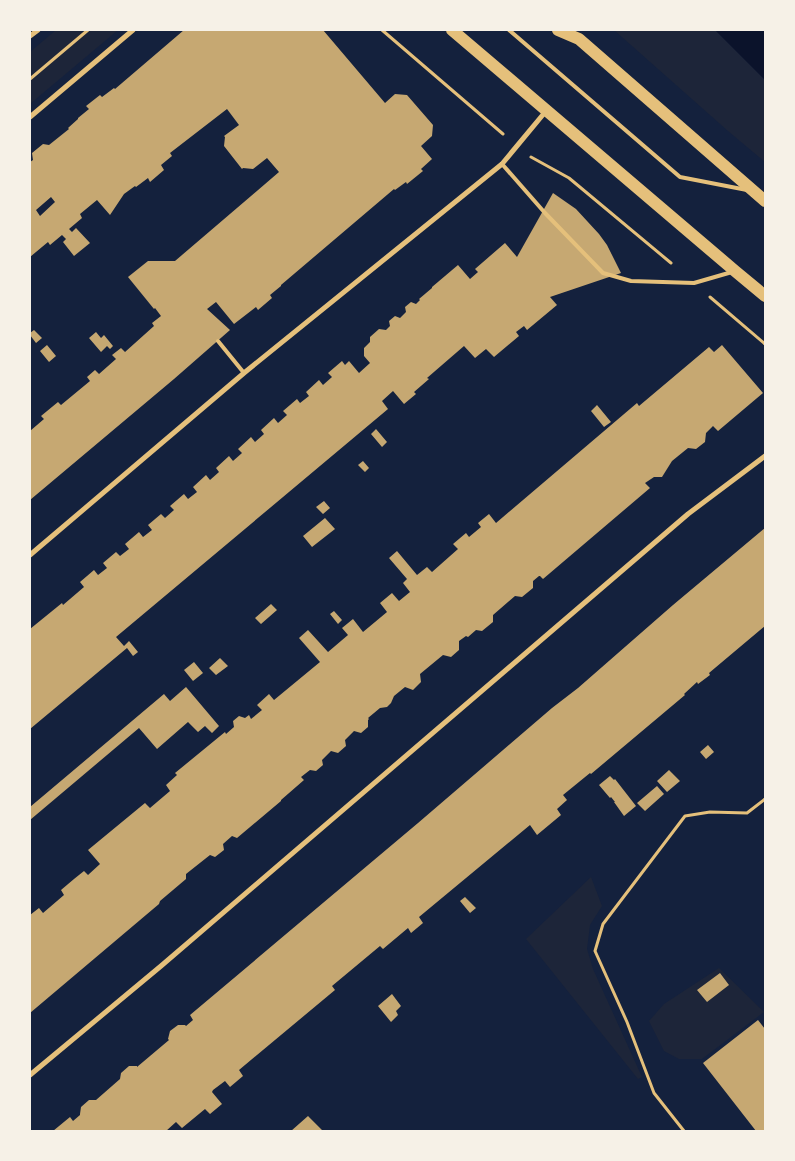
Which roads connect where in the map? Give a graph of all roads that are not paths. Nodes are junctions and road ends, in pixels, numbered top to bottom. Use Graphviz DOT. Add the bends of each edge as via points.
graph roads {
  1 [pos="38,30"];
  2 [pos="133,30"];
  3 [pos="452,30"];
  4 [pos="509,30"];
  5 [pos="558,30"];
  6 [pos="577,35"];
  7 [pos="30,36"];
  8 [pos="546,111"];
  9 [pos="30,117"];
  10 [pos="502,164"];
  11 [pos="754,192"];
  12 [pos="765,201"];
  13 [pos="735,271"];
  14 [pos="765,296"];
  15 [pos="218,341"];
  16 [pos="244,373"];
  17 [pos="765,456"];
  18 [pos="30,555"];
  19 [pos="30,1075"];
  1 -- 7 [label="street"];
  2 -- 9 [label="street"];
  3 -- 8 [label="main road"];
  4 -- 11 [label="lane" via="680,177"];
  5 -- 6 [label="main road"];
  6 -- 11 [label="main road"];
  8 -- 10 [label="street"];
  8 -- 13 [label="main road"];
  10 -- 13 [label="lane" via="603,273 631,280 694,283"];
  10 -- 16 [label="street"];
  11 -- 12 [label="main road"];
  13 -- 14 [label="main road"];
  15 -- 16 [label="lane"];
  16 -- 18 [label="street"];
  17 -- 19 [label="street" via="688,514"];
}
